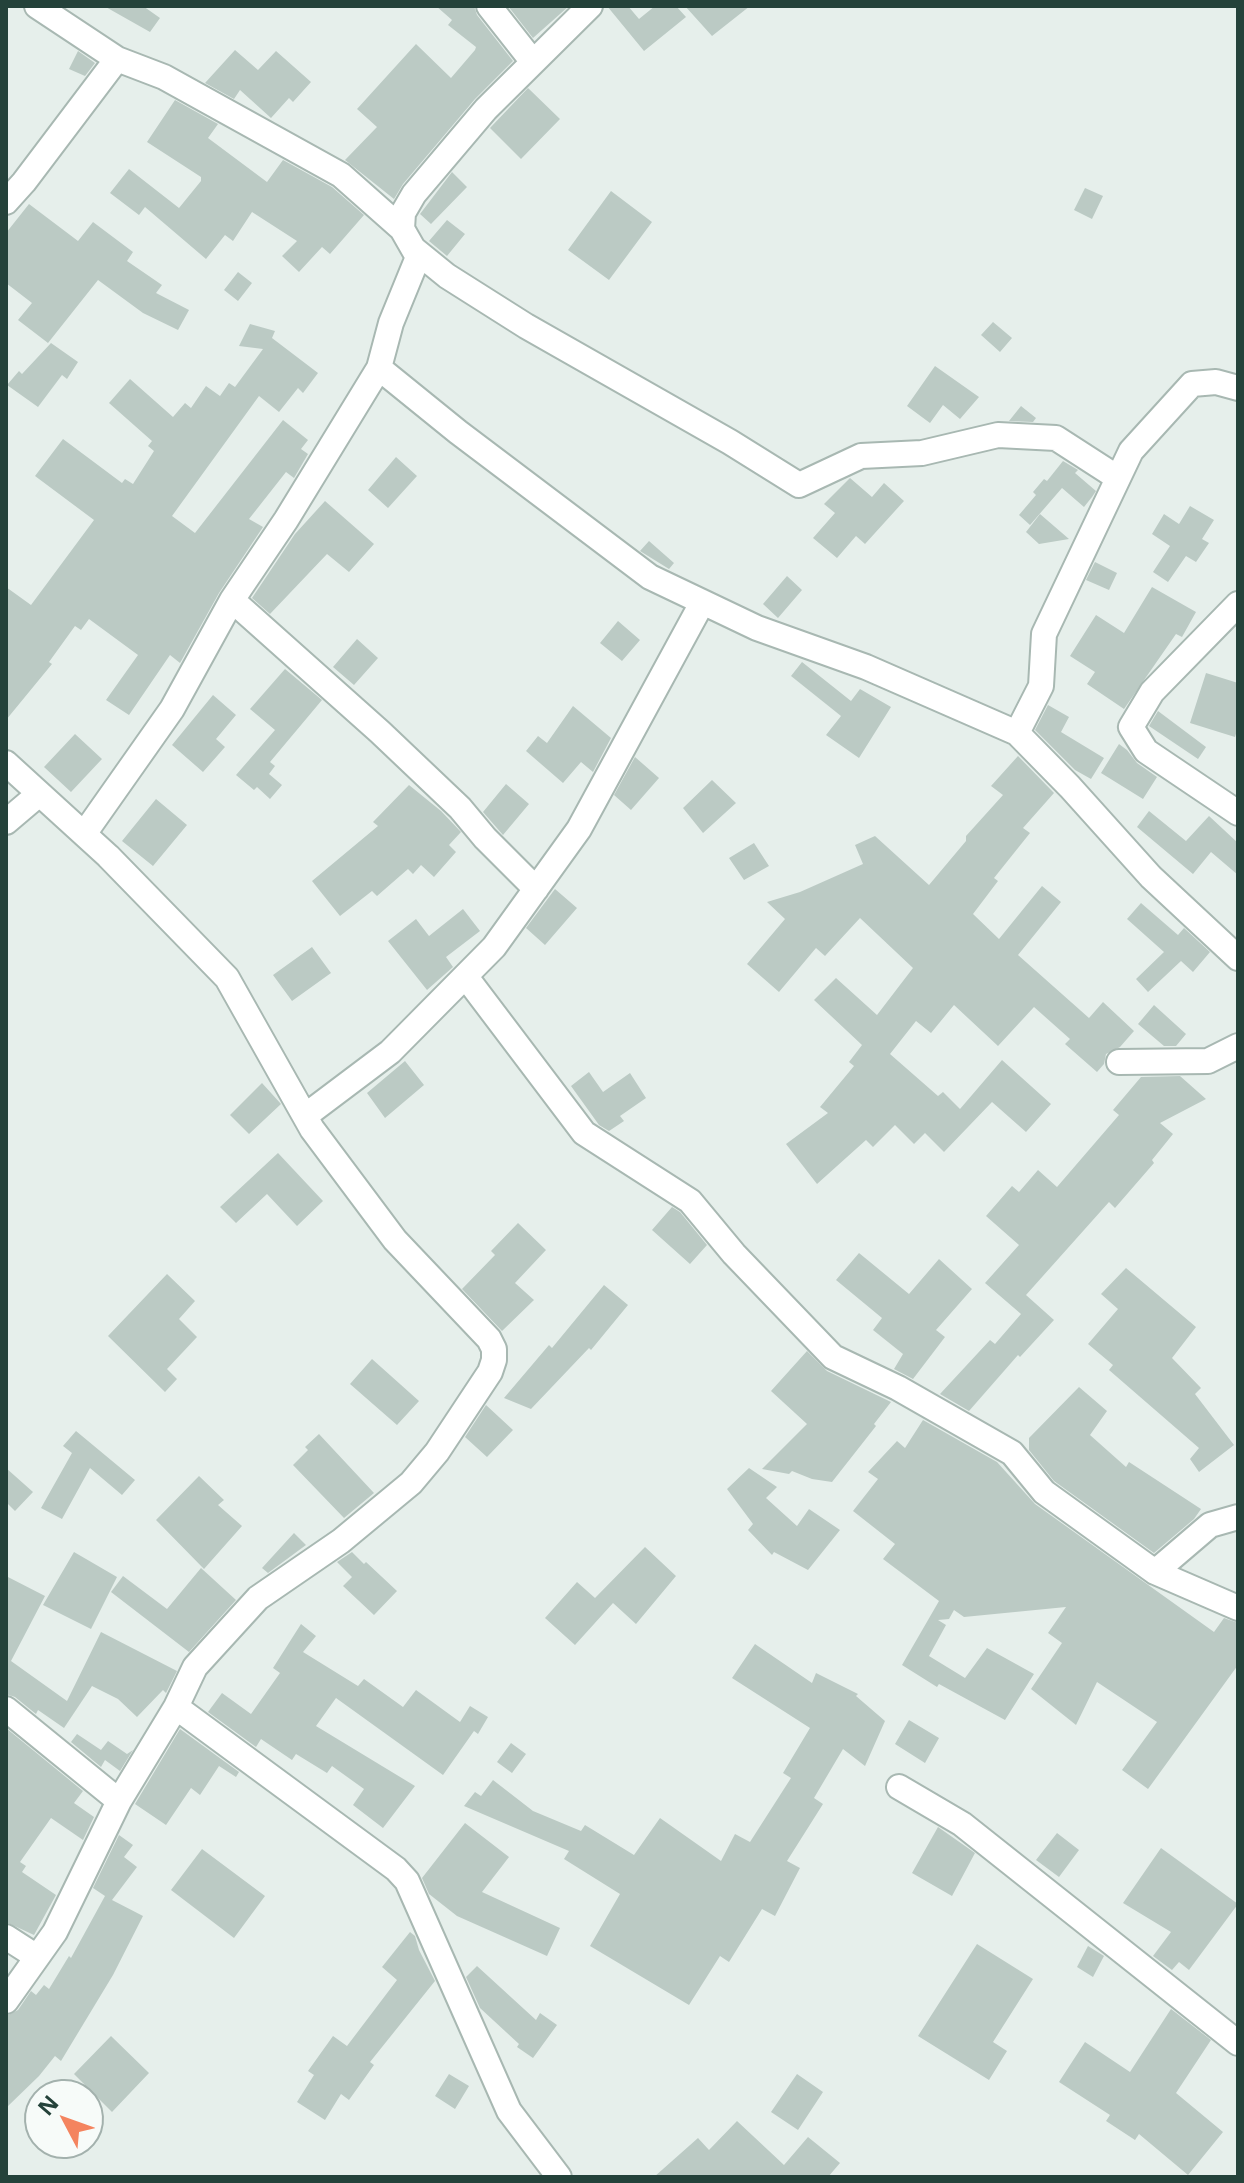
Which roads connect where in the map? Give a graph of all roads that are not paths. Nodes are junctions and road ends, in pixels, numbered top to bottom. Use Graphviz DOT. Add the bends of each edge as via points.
graph roads {
  1 [pos="37,6"];
  2 [pos="489,6"];
  3 [pos="590,6"];
  4 [pos="117,59"];
  5 [pos="533,62"];
  6 [pos="6,202"];
  7 [pos="402,229"];
  8 [pos="415,250"];
  9 [pos="379,368"];
  10 [pos="1238,388"];
  11 [pos="1118,478"];
  12 [pos="232,600"];
  13 [pos="702,603"];
  14 [pos="1238,604"];
  15 [pos="1017,733"];
  16 [pos="6,763"];
  17 [pos="39,794"];
  18 [pos="1238,813"];
  19 [pos="6,822"];
  20 [pos="84,834"];
  21 [pos="536,889"];
  22 [pos="1238,958"];
  23 [pos="466,977"];
  24 [pos="1238,1046"];
  25 [pos="1119,1062"];
  26 [pos="305,1116"];
  27 [pos="1238,1517"];
  28 [pos="1155,1572"];
  29 [pos="1238,1608"];
  30 [pos="176,1707"];
  31 [pos="6,1709"];
  32 [pos="899,1787"];
  33 [pos="119,1801"];
  34 [pos="6,1937"];
  35 [pos="37,1957"];
  36 [pos="6,2001"];
  37 [pos="1238,2043"];
  38 [pos="559,2177"];
  1 -- 4 [label="street"];
  2 -- 5 [label="street"];
  3 -- 5 [label="street"];
  4 -- 6 [label="street"];
  4 -- 7 [label="street" via="164,77 341,175"];
  5 -- 7 [label="street" via="414,194 403,213"];
  7 -- 8 [label="street"];
  8 -- 9 [label="street" via="418,257"];
  8 -- 11 [label="street" via="526,326 799,485 861,456 922,453 998,435 1056,438"];
  9 -- 12 [label="street"];
  9 -- 13 [label="street" via="650,577"];
  10 -- 11 [label="street" via="1216,382 1192,384 1131,451"];
  11 -- 15 [label="street" via="1044,634 1041,686"];
  12 -- 20 [label="street" via="172,709"];
  12 -- 21 [label="street" via="460,808"];
  13 -- 15 [label="street"];
  13 -- 21 [label="street" via="605,785"];
  14 -- 18 [label="street" via="1152,692 1131,727 1146,751"];
  15 -- 22 [label="street" via="1151,877"];
  16 -- 17 [label="street"];
  17 -- 19 [label="street"];
  17 -- 20 [label="street"];
  20 -- 26 [label="street" via="227,978"];
  21 -- 23 [label="street"];
  23 -- 26 [label="street" via="390,1052"];
  23 -- 28 [label="street" via="584,1133 690,1201 833,1357 1012,1453 1044,1492"];
  24 -- 25 [label="street" via="1208,1061"];
  26 -- 30 [label="street" via="395,1240 489,1339 494,1360 437,1452 411,1483 341,1541 258,1598 195,1667"];
  27 -- 28 [label="street" via="1210,1525"];
  28 -- 29 [label="street"];
  30 -- 33 [label="street"];
  30 -- 38 [label="street" via="407,1881 509,2111"];
  31 -- 33 [label="street"];
  32 -- 37 [label="street" via="970,1830"];
  33 -- 35 [label="street" via="55,1932"];
  34 -- 35 [label="street"];
  35 -- 36 [label="street"];
}
